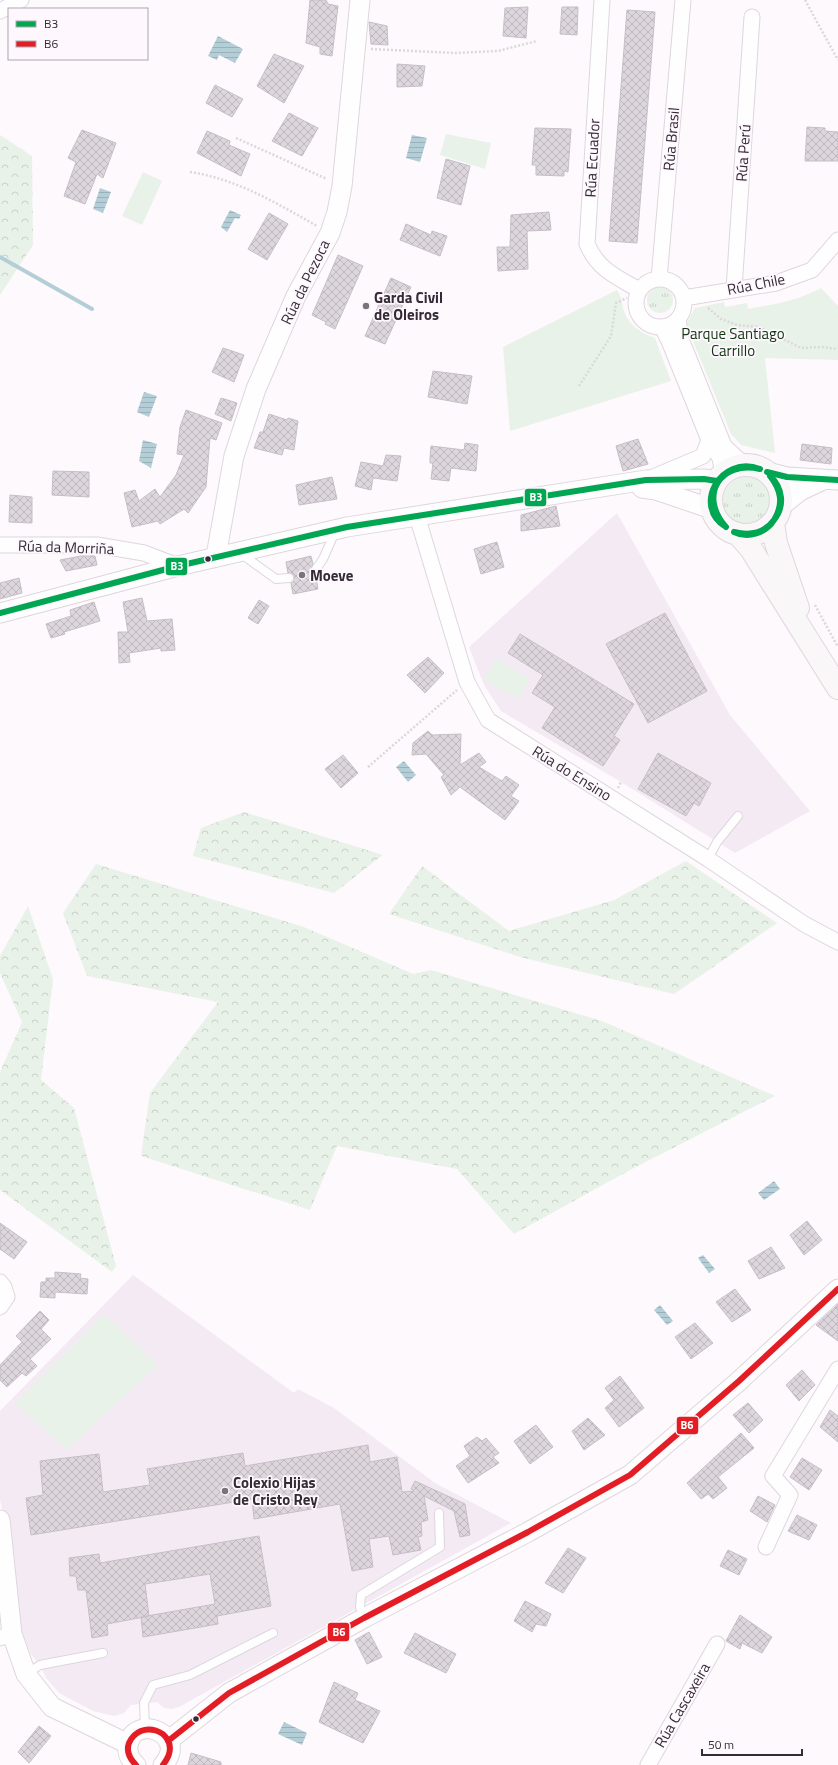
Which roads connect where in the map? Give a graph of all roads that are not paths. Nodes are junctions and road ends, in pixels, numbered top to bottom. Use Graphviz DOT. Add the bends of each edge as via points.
graph roads {
  1 [pos="21,0"];
  2 [pos="360,0"];
  3 [pos="602,0"];
  4 [pos="683,0"];
  5 [pos="0,11"];
  6 [pos="752,17"];
  7 [pos="838,240"];
  8 [pos="659,279"];
  9 [pos="734,289"];
  10 [pos="638,293"];
  11 [pos="684,298"];
  12 [pos="678,320"];
  13 [pos="662,327"];
  14 [pos="708,440"];
  15 [pos="758,469"];
  16 [pos="720,478"];
  17 [pos="646,480"];
  18 [pos="830,480"];
  19 [pos="615,484"];
  20 [pos="712,509"];
  21 [pos="777,514"];
  22 [pos="417,516"];
  23 [pos="336,530"];
  24 [pos="738,534"];
  25 [pos="0,545"];
  26 [pos="238,552"];
  27 [pos="216,556"];
  28 [pos="178,566"];
  29 [pos="314,572"];
  30 [pos="289,578"];
  31 [pos="0,613"];
  32 [pos="805,634"];
  33 [pos="838,688"];
  34 [pos="738,816"];
  35 [pos="708,859"];
  36 [pos="838,942"];
  37 [pos="0,1282"];
  38 [pos="838,1289"];
  39 [pos="0,1307"];
  40 [pos="838,1369"];
  41 [pos="440,1513"];
  42 [pos="0,1520"];
  43 [pos="766,1547"];
  44 [pos="364,1618"];
  45 [pos="273,1633"];
  46 [pos="6,1636"];
  47 [pos="717,1644"];
  48 [pos="103,1652"];
  49 [pos="26,1674"];
  50 [pos="145,1728"];
  51 [pos="168,1741"];
  52 [pos="128,1744"];
  53 [pos="136,1765"];
  54 [pos="163,1765"];
  55 [pos="648,1765"];
  1 -- 5 [label="street"];
  2 -- 27 [label="street, Rúa da Pezoca" via="342,186 337,212 330,233 296,296 256,389 234,456"];
  3 -- 10 [label="street, Rúa Ecuador" via="587,244 601,267"];
  4 -- 8 [label="street, Rúa Brasil"];
  6 -- 9 [label="street, Rúa Perú"];
  7 -- 9 [label="street, Rúa Chile" via="812,270 776,283"];
  8 -- 10 [label="street" via="648,282"];
  8 -- 11 [label="street" via="678,286"];
  9 -- 11 [label="street, Rúa Chile"];
  10 -- 13 [label="street" via="636,303 641,318 646,323"];
  11 -- 12 [label="street" via="684,306"];
  12 -- 13 [label="street"];
  12 -- 15 [label="street" via="681,339 724,446 739,460"];
  13 -- 14 [label="street"];
  14 -- 16 [label="street" via="720,458"];
  14 -- 17 [label="street" via="703,456"];
  15 -- 16 [label="main road" via="735,467"];
  15 -- 18 [label="street" via="787,477"];
  15 -- 21 [label="main road" via="779,487"];
  16 -- 17 [label="street"];
  16 -- 20 [label="main road" via="711,500"];
  17 -- 19 [label="street"];
  18 -- 21 [label="street" via="800,491"];
  19 -- 20 [label="street" via="656,490"];
  19 -- 22 [label="street"];
  20 -- 24 [label="main road" via="722,525"];
  21 -- 24 [label="main road" via="757,534"];
  21 -- 32 [label="main road" via="776,543"];
  22 -- 23 [label="street"];
  22 -- 35 [label="street, Rúa do Ensino" via="467,682 488,720"];
  23 -- 26 [label="street"];
  23 -- 29 [label="lane"];
  24 -- 32 [label="main road" via="751,549"];
  25 -- 28 [label="street, Rúa da Morriña" via="97,546 144,553"];
  26 -- 27 [label="street"];
  26 -- 30 [label="lane" via="276,579"];
  27 -- 28 [label="street"];
  28 -- 31 [label="street"];
  32 -- 33 [label="main road"];
  34 -- 35 [label="lane" via="717,842"];
  35 -- 36 [label="street, Rúa do Ensino" via="804,924"];
  37 -- 39 [label="street" via="7,1297"];
  38 -- 44 [label="street" via="734,1386 630,1475"];
  40 -- 43 [label="street" via="773,1476 790,1495"];
  41 -- 44 [label="lane" via="440,1547 361,1595 360,1607"];
  42 -- 46 [label="street"];
  44 -- 51 [label="street" via="229,1693"];
  45 -- 50 [label="lane" via="190,1675 153,1685 144,1704"];
  46 -- 49 [label="street"];
  47 -- 55 [label="street, Rúa Cascaxeira"];
  48 -- 49 [label="lane" via="40,1665"];
  49 -- 52 [label="street" via="52,1708"];
  50 -- 51 [label="street" via="159,1730"];
  50 -- 52 [label="street" via="134,1734"];
  51 -- 54 [label="street" via="170,1754"];
  52 -- 53 [label="street" via="130,1757"];
}
